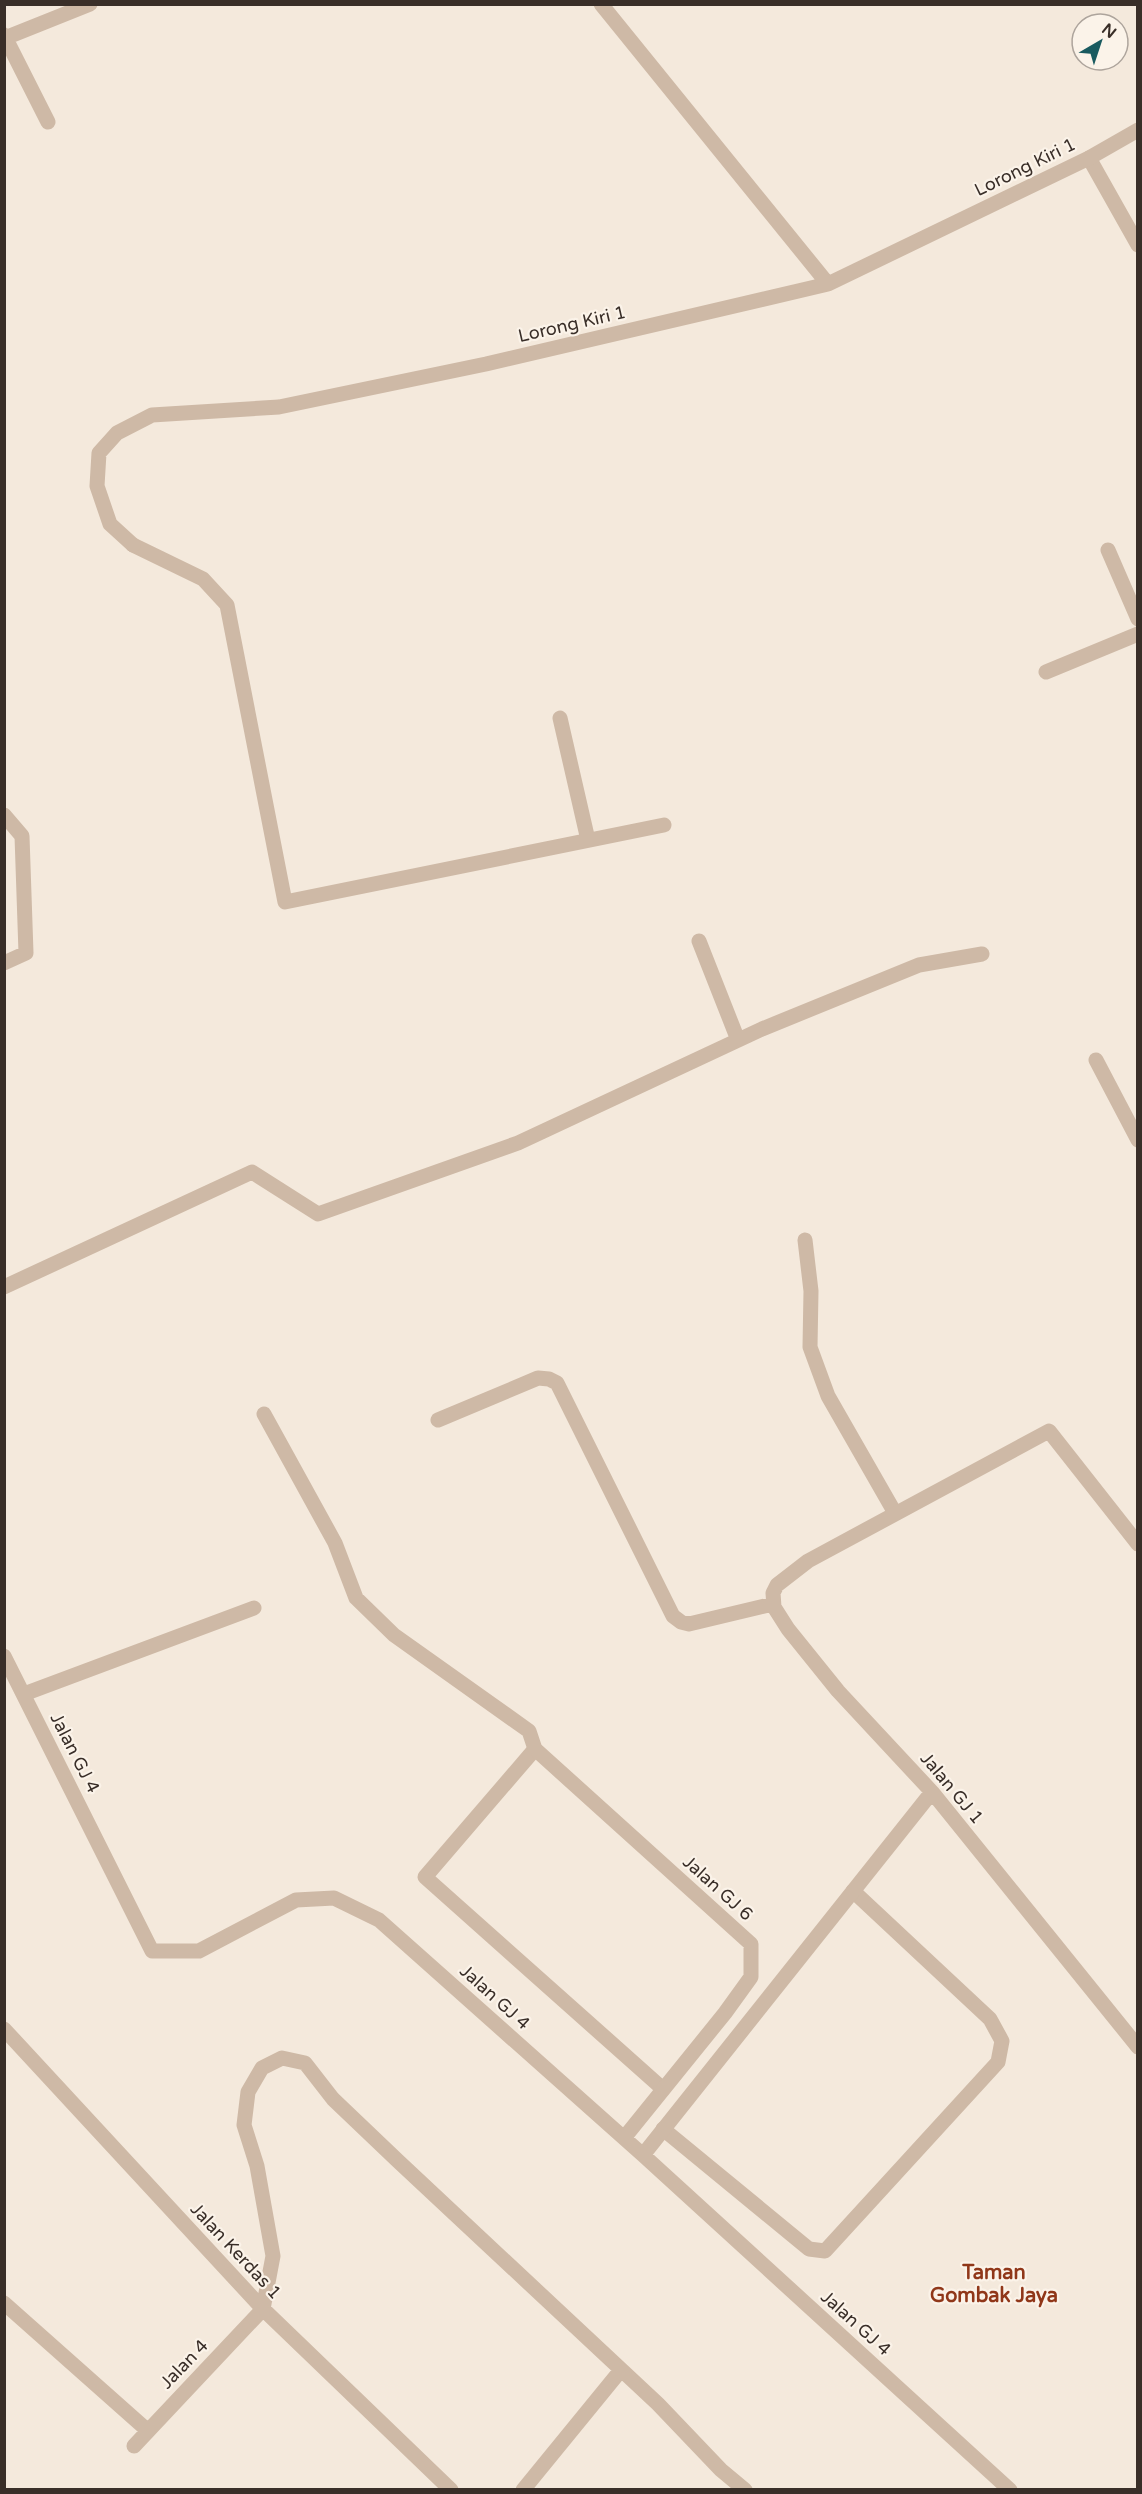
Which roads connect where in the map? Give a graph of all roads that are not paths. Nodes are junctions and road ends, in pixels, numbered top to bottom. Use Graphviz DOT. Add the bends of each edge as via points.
graph roads {
  1 [pos="90,4"];
  2 [pos="601,4"];
  3 [pos="5,37"];
  4 [pos="48,122"];
  5 [pos="1137,130"];
  6 [pos="1089,158"];
  7 [pos="1137,245"];
  8 [pos="828,284"];
  9 [pos="1108,550"];
  10 [pos="1137,619"];
  11 [pos="1137,634"];
  12 [pos="1046,672"];
  13 [pos="560,718"];
  14 [pos="4,815"];
  15 [pos="664,825"];
  16 [pos="588,840"];
  17 [pos="699,941"];
  18 [pos="982,954"];
  19 [pos="4,963"];
  20 [pos="738,1040"];
  21 [pos="1096,1060"];
  22 [pos="1137,1140"];
  23 [pos="804,1240"];
  24 [pos="4,1287"];
  25 [pos="264,1414"];
  26 [pos="438,1420"];
  27 [pos="895,1513"];
  28 [pos="1137,1544"];
  29 [pos="774,1604"];
  30 [pos="254,1608"];
  31 [pos="4,1656"];
  32 [pos="24,1694"];
  33 [pos="535,1749"];
  34 [pos="932,1792"];
  35 [pos="853,1892"];
  36 [pos="4,2029"];
  37 [pos="1137,2047"];
  38 [pos="663,2089"];
  39 [pos="663,2129"];
  40 [pos="624,2138"];
  41 [pos="643,2155"];
  42 [pos="4,2303"];
  43 [pos="263,2309"];
  44 [pos="621,2370"];
  45 [pos="147,2430"];
  46 [pos="134,2446"];
  47 [pos="451,2490"];
  48 [pos="523,2490"];
  49 [pos="745,2490"];
  50 [pos="1010,2490"];
  1 -- 3 [label="street"];
  2 -- 8 [label="street"];
  3 -- 4 [label="street"];
  5 -- 6 [label="street, Lorong Kiri 1"];
  6 -- 7 [label="street"];
  6 -- 8 [label="street, Lorong Kiri 1"];
  8 -- 16 [label="street, Lorong Kiri 1" via="486,364 279,407 152,415 117,433 99,453 97,486 110,524 133,545 203,579 227,605 285,902"];
  9 -- 10 [label="street"];
  11 -- 12 [label="street"];
  13 -- 16 [label="street"];
  14 -- 19 [label="street" via="22,836 26,953"];
  15 -- 16 [label="street"];
  17 -- 20 [label="street"];
  18 -- 20 [label="street" via="919,965"];
  20 -- 24 [label="street" via="518,1143 318,1214 252,1172"];
  21 -- 22 [label="street"];
  23 -- 27 [label="street" via="811,1291 810,1347 828,1396"];
  25 -- 33 [label="street, Jalan GJ 6" via="335,1543 356,1598 394,1635 529,1731"];
  26 -- 29 [label="street" via="538,1378 557,1383 673,1616 689,1624"];
  27 -- 28 [label="street" via="1049,1431"];
  27 -- 29 [label="street" via="808,1561 777,1585"];
  29 -- 34 [label="street, Jalan GJ 1" via="788,1629 838,1691"];
  30 -- 32 [label="street"];
  31 -- 32 [label="street, Jalan GJ 4"];
  32 -- 40 [label="street, Jalan GJ 4" via="152,1951 199,1951 296,1900 334,1898 379,1920"];
  33 -- 38 [label="street, Jalan GJ 6" via="752,1944 751,1977"];
  33 -- 38 [label="street" via="425,1877"];
  34 -- 35 [label="street"];
  34 -- 37 [label="street, Jalan GJ 1"];
  35 -- 39 [label="street"];
  35 -- 39 [label="street" via="990,2019 1002,2041 998,2062 825,2251 809,2249"];
  36 -- 43 [label="street, Jalan Kerdas 1"];
  38 -- 40 [label="street, Jalan GJ 6"];
  39 -- 41 [label="street"];
  40 -- 41 [label="street, Jalan GJ 4"];
  41 -- 50 [label="street, Jalan GJ 4"];
  42 -- 45 [label="street"];
  43 -- 44 [label="street" via="273,2256 257,2166 244,2125 248,2092 262,2068 282,2058 305,2063 333,2099"];
  43 -- 45 [label="street, Jalan 4"];
  43 -- 47 [label="street, Jalan Kerdas 1"];
  44 -- 48 [label="street"];
  44 -- 49 [label="street"];
  45 -- 46 [label="street, Jalan 4"];
}
